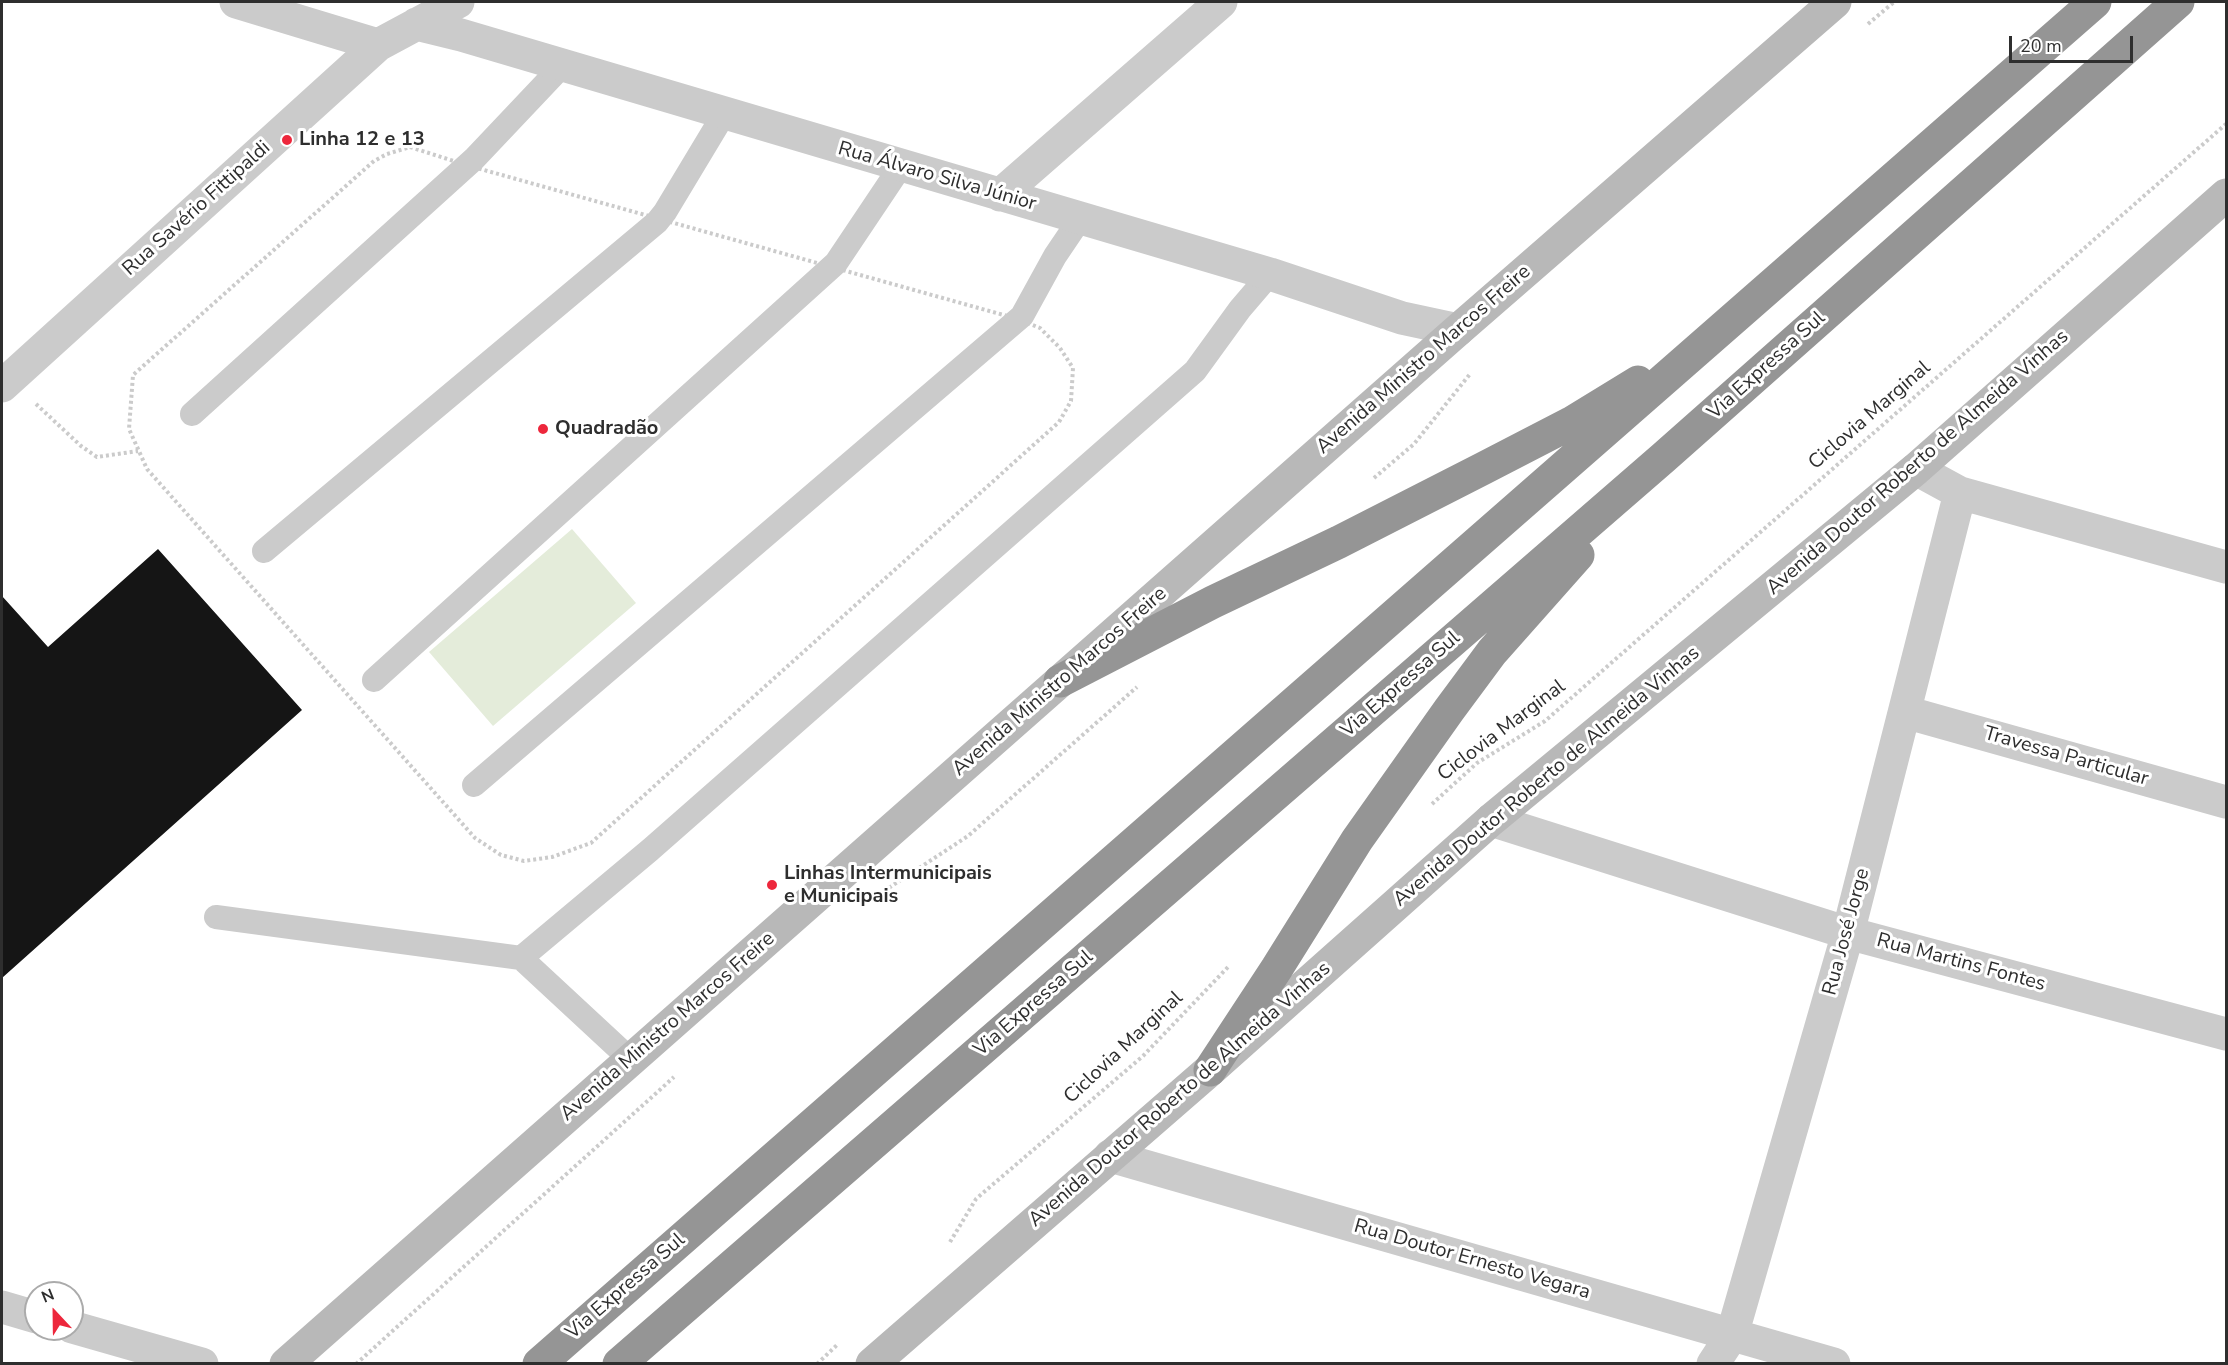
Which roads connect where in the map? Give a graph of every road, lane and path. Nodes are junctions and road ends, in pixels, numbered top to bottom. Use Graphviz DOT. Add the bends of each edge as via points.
graph roads {
  1 [pos="236,2"];
  2 [pos="458,2"];
  3 [pos="1221,2"];
  4 [pos="1835,2"];
  5 [pos="2096,2"];
  6 [pos="2178,2"];
  7 [pos="414,13"];
  8 [pos="378,45"];
  9 [pos="562,66"];
  10 [pos="724,114"];
  11 [pos="2226,124"];
  12 [pos="901,166"];
  13 [pos="1000,195"];
  14 [pos="2226,195"];
  15 [pos="1080,219"];
  16 [pos="1270,274"];
  17 [pos="1458,330"];
  18 [pos="1714,336"];
  19 [pos="2,386"];
  20 [pos="31,399"];
  21 [pos="192,414"];
  22 [pos="138,451"];
  23 [pos="1664,458"];
  24 [pos="1916,469"];
  25 [pos="1960,493"];
  26 [pos="264,551"];
  27 [pos="2226,567"];
  28 [pos="374,680"];
  29 [pos="1060,681"];
  30 [pos="1905,712"];
  31 [pos="474,785"];
  32 [pos="2226,802"];
  33 [pos="1430,806"];
  34 [pos="1491,820"];
  35 [pos="216,917"];
  36 [pos="1848,933"];
  37 [pos="521,958"];
  38 [pos="1233,962"];
  39 [pos="2226,1034"];
  40 [pos="631,1060"];
  41 [pos="1210,1070"];
  42 [pos="1110,1156"];
  43 [pos="947,1245"];
  44 [pos="2,1307"];
  45 [pos="24,1313"];
  46 [pos="84,1330"];
  47 [pos="1731,1335"];
  48 [pos="842,1341"];
  49 [pos="202,1364"];
  50 [pos="286,1364"];
  51 [pos="539,1364"];
  52 [pos="619,1364"];
  53 [pos="817,1364"];
  54 [pos="872,1364"];
  55 [pos="1713,1364"];
  56 [pos="1834,1364"];
  1 -- 8 [label="street"];
  2 -- 7 [label="street, Rua Savério Fittipaldi"];
  3 -- 13 [label="street"];
  4 -- 17 [label="main road, Avenida Ministro Marcos Freire"];
  5 -- 18 [label="highway, Via Expressa Sul"];
  6 -- 23 [label="highway, Via Expressa Sul"];
  7 -- 8 [label="street, Rua Savério Fittipaldi"];
  7 -- 9 [label="street, Rua Álvaro Silva Júnior"];
  8 -- 19 [label="street, Rua Savério Fittipaldi"];
  9 -- 10 [label="street, Rua Álvaro Silva Júnior"];
  9 -- 21 [label="lane" via="474,159"];
  10 -- 12 [label="street, Rua Álvaro Silva Júnior"];
  10 -- 26 [label="lane" via="657,222"];
  11 -- 33 [label="path, Ciclovia Marginal" via="1545,721 1477,764"];
  12 -- 13 [label="street, Rua Álvaro Silva Júnior"];
  12 -- 28 [label="lane" via="832,267"];
  13 -- 15 [label="street, Rua Álvaro Silva Júnior"];
  14 -- 24 [label="main road, Avenida Doutor Roberto de Almeida Vinhas"];
  15 -- 16 [label="street, Rua Álvaro Silva Júnior"];
  15 -- 31 [label="lane" via="1022,316"];
  16 -- 17 [label="street, Rua Álvaro Silva Júnior" via="1402,318"];
  16 -- 37 [label="lane" via="1195,371 650,850"];
  17 -- 29 [label="main road, Avenida Ministro Marcos Freire"];
  18 -- 29 [label="highway" via="1571,423"];
  18 -- 51 [label="highway, Via Expressa Sul"];
  20 -- 22 [label="path" via="97,458"];
  23 -- 41 [label="highway" via="1492,652 1357,840"];
  23 -- 52 [label="highway, Via Expressa Sul"];
  24 -- 25 [label="street"];
  24 -- 34 [label="main road, Avenida Doutor Roberto de Almeida Vinhas"];
  25 -- 27 [label="street"];
  25 -- 30 [label="street, Rua José Jorge"];
  29 -- 40 [label="main road, Avenida Ministro Marcos Freire"];
  30 -- 32 [label="street, Travessa Particular"];
  30 -- 36 [label="street, Rua José Jorge"];
  34 -- 36 [label="street, Rua Martins Fontes"];
  34 -- 41 [label="main road, Avenida Doutor Roberto de Almeida Vinhas"];
  35 -- 37 [label="lane"];
  36 -- 39 [label="street, Rua Martins Fontes"];
  36 -- 47 [label="street, Rua José Jorge"];
  37 -- 40 [label="lane"];
  38 -- 43 [label="path, Ciclovia Marginal" via="1143,1056 976,1199"];
  40 -- 50 [label="main road, Avenida Ministro Marcos Freire"];
  41 -- 42 [label="main road, Avenida Doutor Roberto de Almeida Vinhas"];
  42 -- 47 [label="street, Rua Doutor Ernesto Vegara"];
  42 -- 54 [label="main road, Avenida Doutor Roberto de Almeida Vinhas"];
  44 -- 45 [label="street"];
  46 -- 49 [label="street"];
  47 -- 55 [label="street, Rua José Jorge"];
  47 -- 56 [label="street, Rua Doutor Ernesto Vegara"];
  48 -- 53 [label="path"];
}
